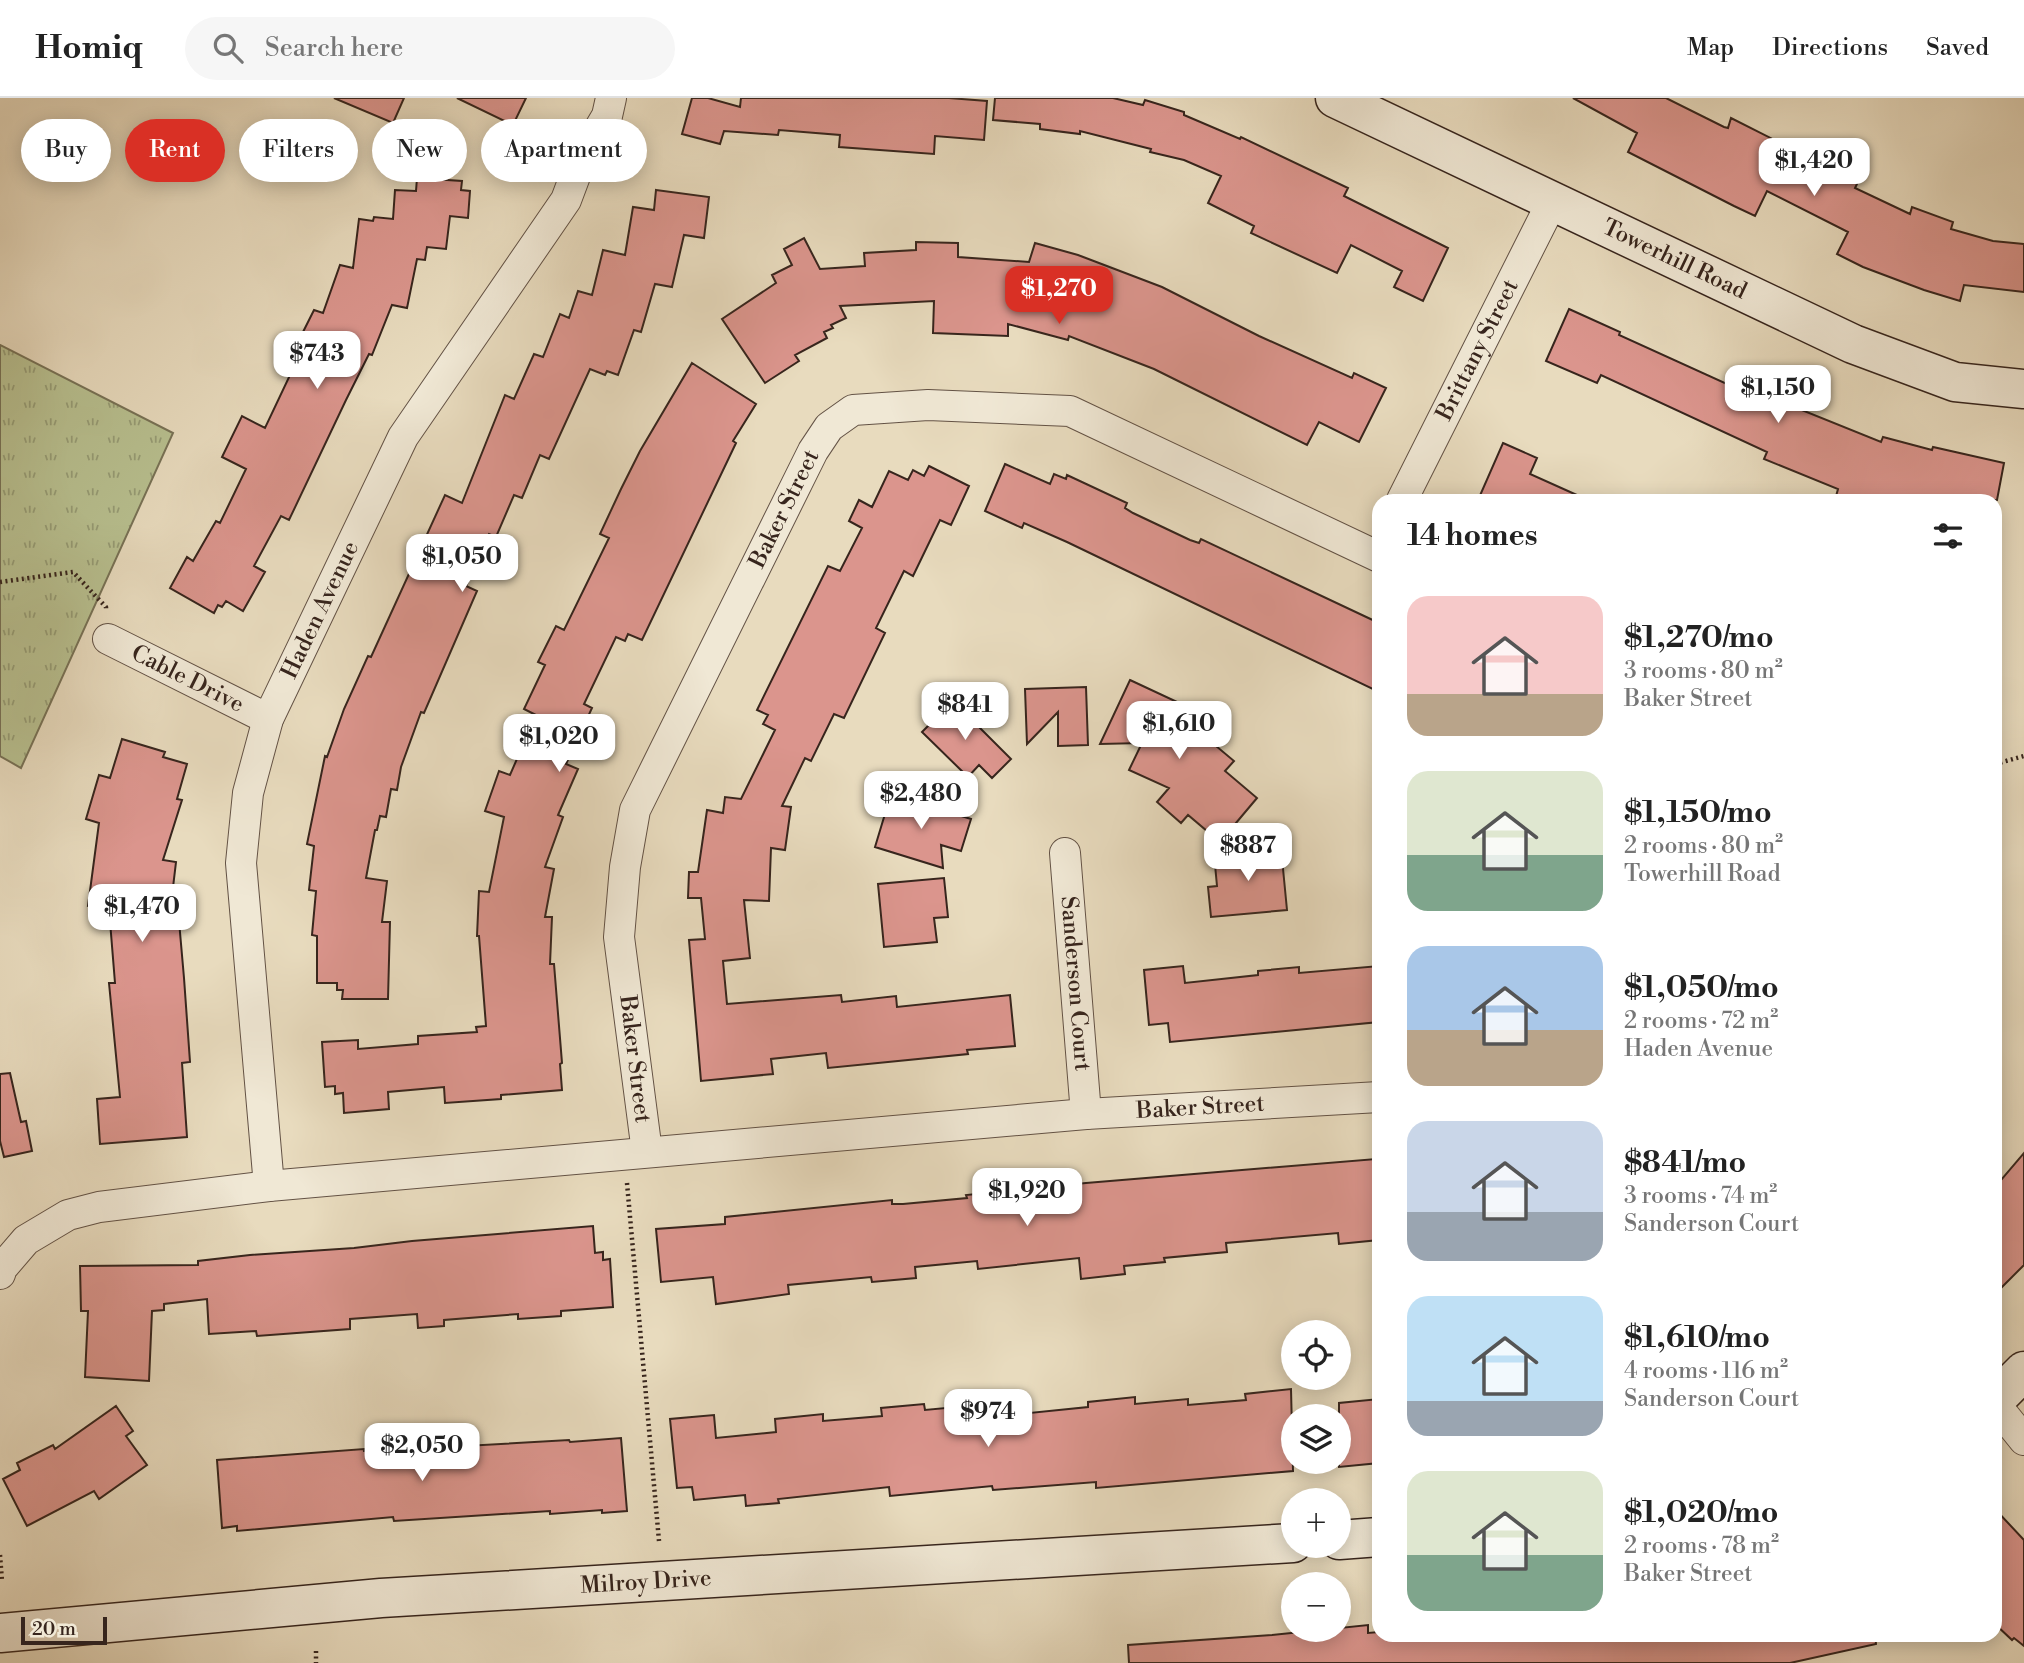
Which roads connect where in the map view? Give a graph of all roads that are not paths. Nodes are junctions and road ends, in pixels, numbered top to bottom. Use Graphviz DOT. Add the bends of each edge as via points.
graph roads {
  1 [pos="611,98"];
  2 [pos="1335,98"];
  3 [pos="1553,200"];
  4 [pos="2024,389"];
  5 [pos="1405,494"];
  6 [pos="1372,551"];
  7 [pos="108,639"];
  8 [pos="268,719"];
  9 [pos="1065,853"];
  10 [pos="1372,1097"];
  11 [pos="1087,1114"];
  12 [pos="636,1154"];
  13 [pos="270,1186"];
  14 [pos="0,1274"];
  15 [pos="2024,1371"];
  16 [pos="2002,1395"];
  17 [pos="2002,1411"];
  18 [pos="2024,1440"];
  19 [pos="1372,1538"];
  20 [pos="1351,1539"];
  21 [pos="1281,1544"];
  22 [pos="0,1633"];
  1 -- 8 [label="street, Haden Avenue" via="607,116 581,160 566,200 403,437"];
  2 -- 3 [label="street, Towerhill Road"];
  3 -- 4 [label="street, Towerhill Road" via="1853,344 1955,382"];
  3 -- 5 [label="street, Brittany Street"];
  6 -- 12 [label="street, Baker Street" via="1070,411 928,405 853,410 829,428 813,451 635,810 619,937"];
  7 -- 8 [label="street, Cable Drive"];
  8 -- 13 [label="street, Haden Avenue" via="248,793 241,863"];
  9 -- 11 [label="street, Sanderson Court"];
  10 -- 11 [label="street, Baker Street"];
  11 -- 12 [label="street, Baker Street"];
  12 -- 13 [label="street, Baker Street"];
  13 -- 14 [label="street, Baker Street" via="99,1207 68,1215 26,1240"];
  15 -- 16 [label="street"];
  17 -- 18 [label="street"];
  19 -- 20 [label="street"];
  21 -- 22 [label="street, Milroy Drive" via="381,1598"];
}
